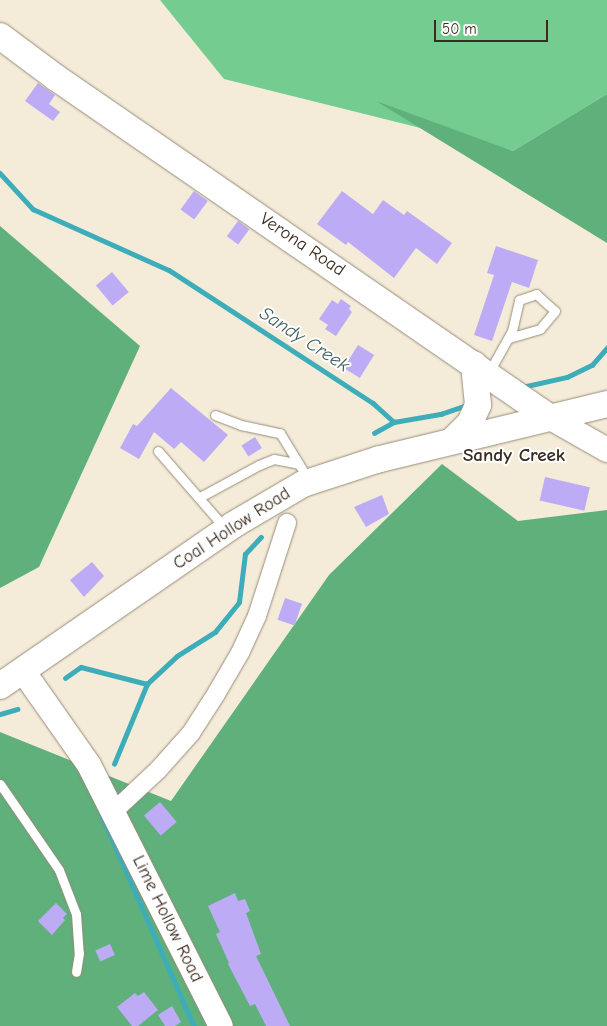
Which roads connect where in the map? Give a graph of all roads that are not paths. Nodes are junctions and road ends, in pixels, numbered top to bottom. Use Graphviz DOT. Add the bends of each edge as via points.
graph roads {
  1 [pos="0,36"];
  2 [pos="508,338"];
  3 [pos="490,388"];
  4 [pos="607,404"];
  5 [pos="215,415"];
  6 [pos="550,417"];
  7 [pos="452,441"];
  8 [pos="607,450"];
  9 [pos="158,452"];
  10 [pos="304,473"];
  11 [pos="200,497"];
  12 [pos="287,523"];
  13 [pos="227,530"];
  14 [pos="23,671"];
  15 [pos="0,686"];
  16 [pos="0,784"];
  17 [pos="114,811"];
  18 [pos="76,972"];
  19 [pos="221,1026"];
  1 -- 3 [label="main road, Verona Road"];
  2 -- 2 [label="lane" via="519,300 536,294 555,311 540,329"];
  2 -- 3 [label="lane"];
  3 -- 6 [label="main road, Verona Road"];
  3 -- 7 [label="main road" via="470,423"];
  4 -- 6 [label="main road, Coal Hollow Road"];
  5 -- 10 [label="lane" via="241,425 280,433"];
  6 -- 7 [label="main road, Coal Hollow Road"];
  6 -- 8 [label="street, Verona Road"];
  7 -- 10 [label="main road, Coal Hollow Road"];
  9 -- 11 [label="lane"];
  10 -- 11 [label="lane" via="274,459"];
  10 -- 13 [label="main road, Coal Hollow Road" via="272,500"];
  11 -- 13 [label="lane"];
  12 -- 17 [label="street" via="257,616 240,653 191,733 158,770"];
  13 -- 14 [label="main road, Coal Hollow Road"];
  14 -- 15 [label="main road, Coal Hollow Road"];
  14 -- 17 [label="street, Lime Hollow Road" via="89,765"];
  16 -- 18 [label="lane" via="58,870 76,914"];
  17 -- 19 [label="street, Lime Hollow Road"];
}
